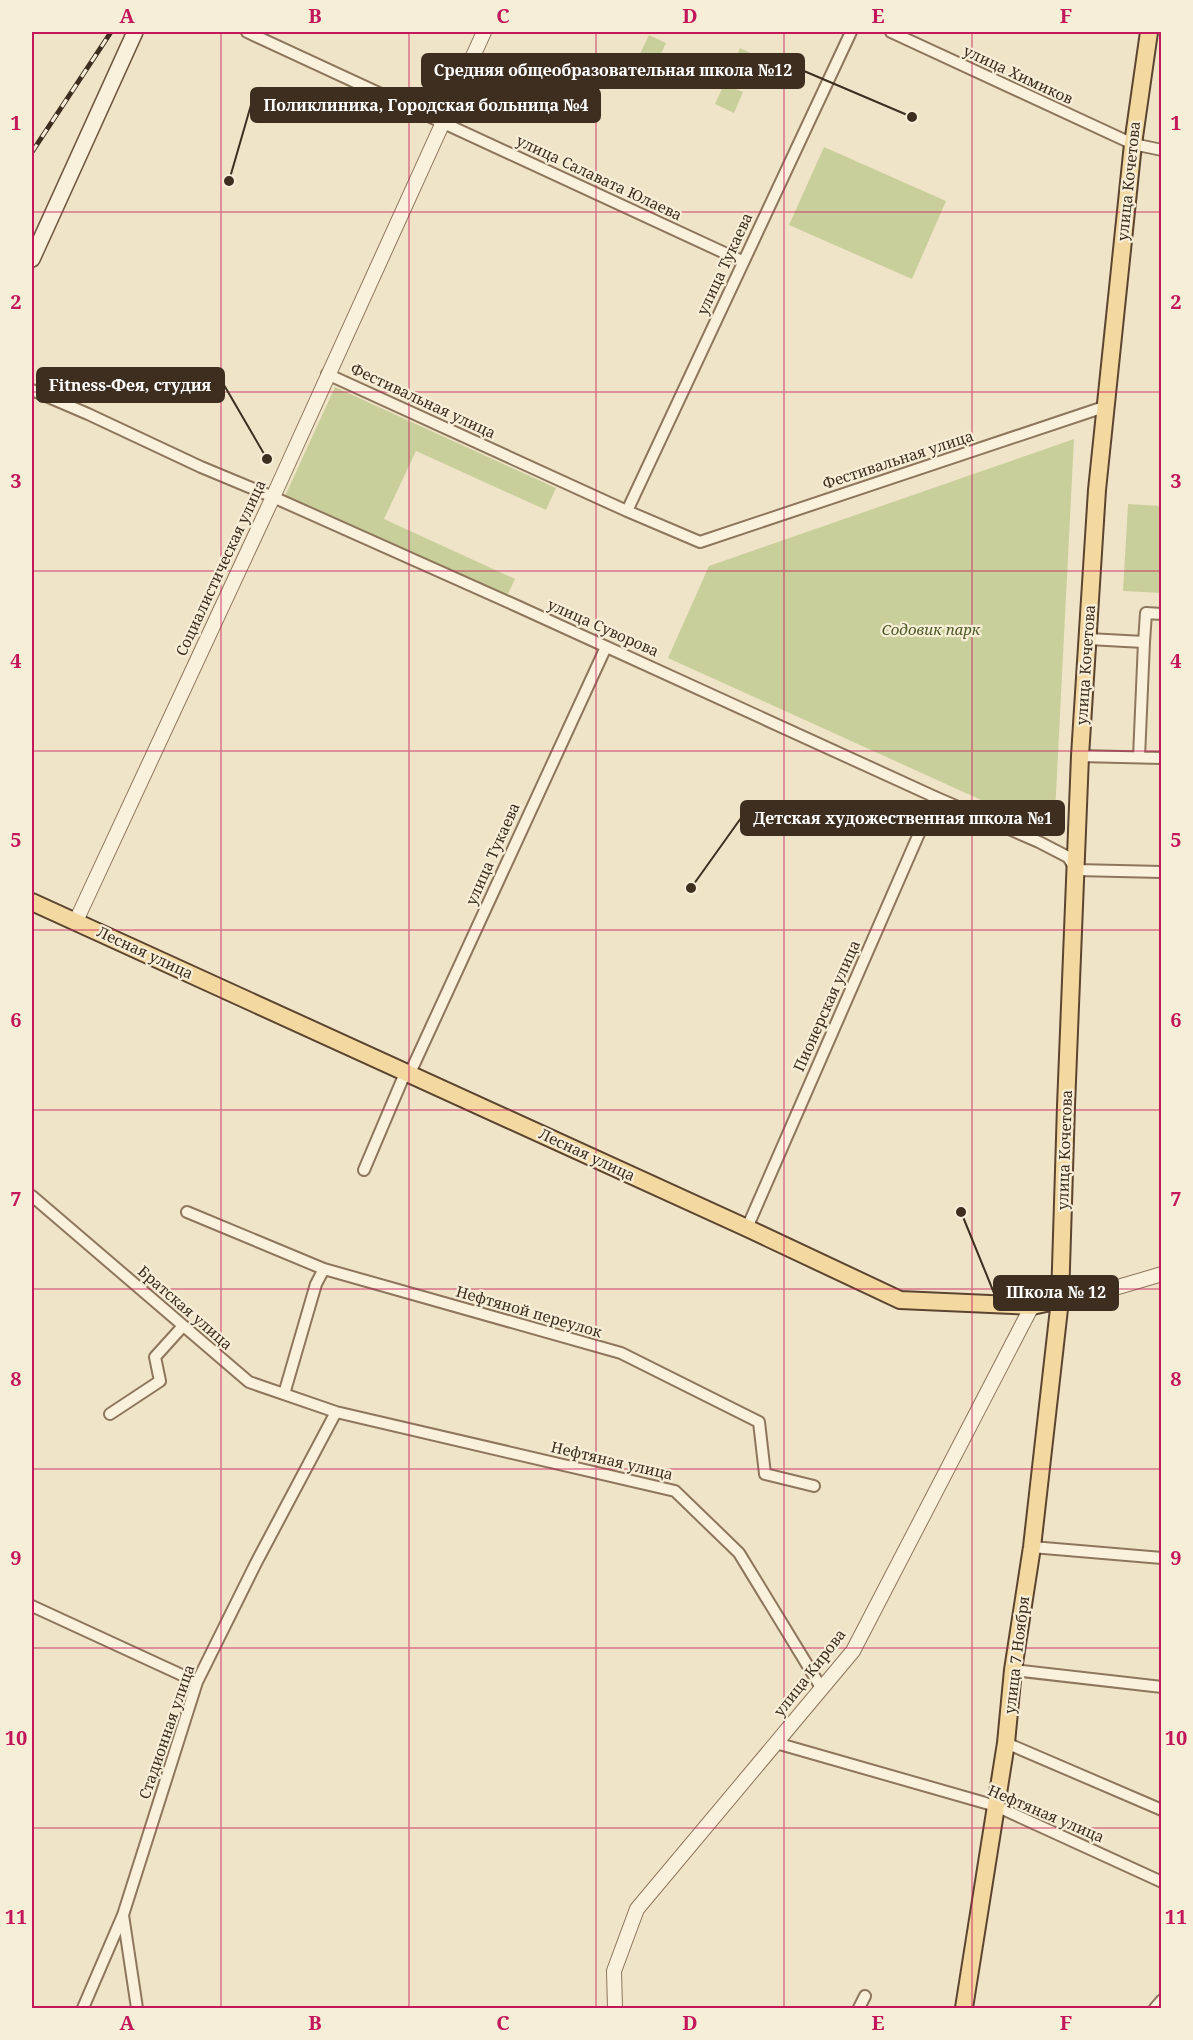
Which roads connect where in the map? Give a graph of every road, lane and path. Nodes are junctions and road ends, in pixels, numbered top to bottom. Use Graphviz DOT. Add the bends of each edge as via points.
graph roads {
  1 [pos="135,32"];
  2 [pos="247,32"];
  3 [pos="484,32"];
  4 [pos="851,32"];
  5 [pos="891,32"];
  6 [pos="1149,32"];
  7 [pos="442,122"];
  8 [pos="1133,144"];
  9 [pos="1161,150"];
  10 [pos="32,259"];
  11 [pos="742,261"];
  12 [pos="327,374"];
  13 [pos="32,390"];
  14 [pos="1104,407"];
  15 [pos="273,496"];
  16 [pos="627,511"];
  17 [pos="1161,614"];
  18 [pos="1088,639"];
  19 [pos="1144,642"];
  20 [pos="606,647"];
  21 [pos="1080,756"];
  22 [pos="1139,758"];
  23 [pos="1161,758"];
  24 [pos="935,796"];
  25 [pos="1073,858"];
  26 [pos="1161,872"];
  27 [pos="32,902"];
  28 [pos="76,921"];
  29 [pos="410,1074"];
  30 [pos="364,1170"];
  31 [pos="32,1196"];
  32 [pos="187,1212"];
  33 [pos="747,1228"];
  34 [pos="324,1269"];
  35 [pos="1161,1274"];
  36 [pos="1060,1300"];
  37 [pos="1032,1306"];
  38 [pos="183,1326"];
  39 [pos="284,1394"];
  40 [pos="336,1412"];
  41 [pos="110,1414"];
  42 [pos="814,1486"];
  43 [pos="1032,1547"];
  44 [pos="1161,1558"];
  45 [pos="32,1606"];
  46 [pos="1013,1670"];
  47 [pos="197,1682"];
  48 [pos="1161,1687"];
  49 [pos="822,1689"];
  50 [pos="776,1743"];
  51 [pos="1006,1743"];
  52 [pos="996,1806"];
  53 [pos="1161,1810"];
  54 [pos="1161,1882"];
  55 [pos="123,1915"];
  56 [pos="865,1996"];
  57 [pos="1161,2000"];
  58 [pos="83,2008"];
  59 [pos="137,2008"];
  60 [pos="615,2008"];
  61 [pos="859,2008"];
  62 [pos="964,2008"];
  63 [pos="1155,2008"];
  1 -- 10 [label="main road"];
  2 -- 7 [label="street, улица Салавата Юлаева"];
  3 -- 7 [label="street, Социалистическая улица"];
  4 -- 11 [label="street, улица Тукаева"];
  5 -- 8 [label="street, улица Химиков"];
  6 -- 8 [label="main road, улица Кочетова"];
  7 -- 11 [label="street, улица Салавата Юлаева"];
  7 -- 12 [label="street, Социалистическая улица"];
  8 -- 9 [label="street, улица Химиков"];
  8 -- 14 [label="main road, улица Кочетова"];
  11 -- 16 [label="street, улица Тукаева"];
  12 -- 15 [label="street, Социалистическая улица"];
  12 -- 16 [label="street, Фестивальная улица"];
  13 -- 15 [label="street, улица Суворова"];
  14 -- 16 [label="street, Фестивальная улица" via="700,542"];
  14 -- 18 [label="main road, улица Кочетова"];
  15 -- 20 [label="street, улица Суворова"];
  15 -- 28 [label="street, Социалистическая улица"];
  17 -- 19 [label="street" via="1146,613"];
  18 -- 19 [label="street"];
  18 -- 21 [label="main road, улица Кочетова"];
  19 -- 22 [label="street"];
  20 -- 24 [label="street, улица Суворова"];
  20 -- 29 [label="street, улица Тукаева"];
  21 -- 22 [label="street"];
  21 -- 25 [label="main road, улица Кочетова"];
  22 -- 23 [label="street"];
  24 -- 25 [label="street, улица Суворова"];
  24 -- 33 [label="street, Пионерская улица"];
  25 -- 26 [label="street, улица Суворова"];
  25 -- 36 [label="main road, улица Кочетова"];
  27 -- 28 [label="main road, Лесная улица"];
  28 -- 29 [label="main road, Лесная улица"];
  29 -- 30 [label="street, улица Тукаева" via="403,1078"];
  29 -- 33 [label="main road, Лесная улица"];
  31 -- 38 [label="street, Братская улица"];
  32 -- 34 [label="street, Нефтяной переулок"];
  33 -- 37 [label="main road, Лесная улица" via="900,1300"];
  34 -- 39 [label="street" via="316,1284"];
  34 -- 42 [label="street, Нефтяной переулок" via="621,1353 759,1422 765,1474"];
  35 -- 36 [label="street, Лесная улица"];
  36 -- 37 [label="main road, Лесная улица"];
  36 -- 43 [label="main road, улица 7 Ноября"];
  37 -- 49 [label="street, улица Кирова" via="853,1651"];
  38 -- 39 [label="street, Братская улица" via="249,1382"];
  38 -- 41 [label="street" via="156,1357 160,1381"];
  39 -- 40 [label="street, Братская улица"];
  40 -- 47 [label="street, Стадионная улица"];
  40 -- 49 [label="street, Нефтяная улица" via="675,1491 739,1553"];
  43 -- 44 [label="street"];
  43 -- 46 [label="main road, улица 7 Ноября"];
  45 -- 47 [label="street"];
  46 -- 48 [label="street"];
  46 -- 51 [label="main road, улица 7 Ноября"];
  47 -- 55 [label="street, Стадионная улица"];
  49 -- 50 [label="street, улица Кирова"];
  50 -- 52 [label="street, Нефтяная улица"];
  50 -- 60 [label="street, улица Кирова" via="638,1909 614,1971"];
  51 -- 52 [label="main road, улица 7 Ноября"];
  51 -- 53 [label="street"];
  52 -- 54 [label="street, Нефтяная улица"];
  52 -- 62 [label="main road, улица 7 Ноября"];
  55 -- 58 [label="street, Стадионная улица"];
  55 -- 59 [label="street"];
  56 -- 61 [label="street"];
  57 -- 63 [label="street"];
}
